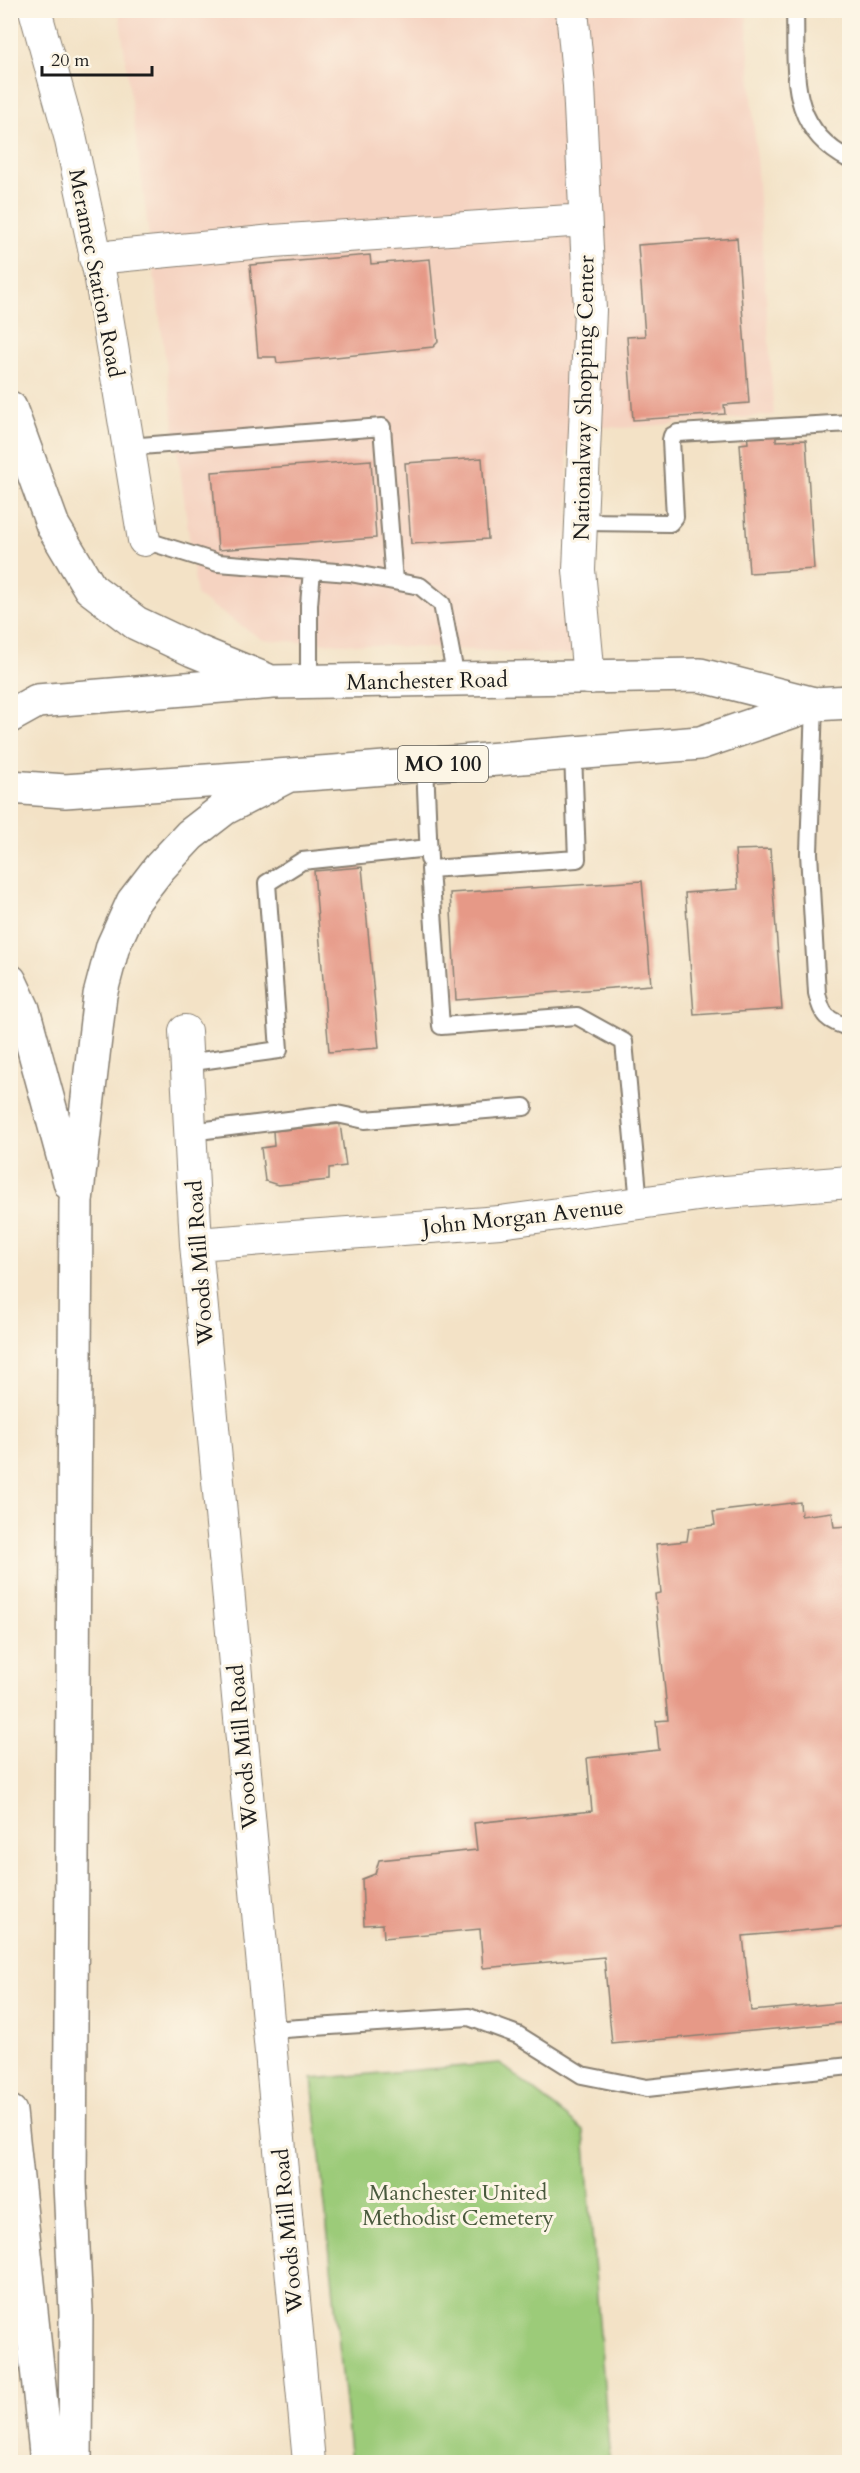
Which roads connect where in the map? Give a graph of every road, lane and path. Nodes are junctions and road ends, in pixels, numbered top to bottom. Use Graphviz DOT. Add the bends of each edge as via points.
graph roads {
  1 [pos="35,10"];
  2 [pos="572,10"];
  3 [pos="795,10"];
  4 [pos="849,160"];
  5 [pos="585,220"];
  6 [pos="95,258"];
  7 [pos="10,408"];
  8 [pos="849,423"];
  9 [pos="129,447"];
  10 [pos="581,522"];
  11 [pos="144,540"];
  12 [pos="312,570"];
  13 [pos="394,581"];
  14 [pos="589,678"];
  15 [pos="456,679"];
  16 [pos="273,682"];
  17 [pos="309,682"];
  18 [pos="849,702"];
  19 [pos="814,704"];
  20 [pos="24,708"];
  21 [pos="573,753"];
  22 [pos="425,765"];
  23 [pos="287,776"];
  24 [pos="10,787"];
  25 [pos="429,848"];
  26 [pos="430,869"];
  27 [pos="10,981"];
  28 [pos="849,1028"];
  29 [pos="185,1031"];
  30 [pos="186,1063"];
  31 [pos="524,1107"];
  32 [pos="190,1132"];
  33 [pos="849,1182"];
  34 [pos="76,1201"];
  35 [pos="639,1203"];
  36 [pos="196,1245"];
  37 [pos="268,2030"];
  38 [pos="849,2066"];
  39 [pos="10,2112"];
  40 [pos="47,2463"];
  41 [pos="75,2463"];
  42 [pos="309,2463"];
  1 -- 6 [label="street, Meramec Station Road" via="70,136"];
  2 -- 5 [label="street, Nationalway Shopping Center"];
  3 -- 4 [label="lane" via="797,95 812,129 832,151"];
  5 -- 6 [label="street" via="273,241"];
  5 -- 10 [label="street, Nationalway Shopping Center" via="590,309"];
  6 -- 9 [label="street, Meramec Station Road"];
  7 -- 16 [label="highway" via="53,526 90,588 136,623"];
  8 -- 10 [label="lane" via="672,436 673,521"];
  9 -- 11 [label="street, Meramec Station Road"];
  9 -- 13 [label="lane" via="382,427"];
  10 -- 14 [label="street, Nationalway Shopping Center" via="579,570"];
  11 -- 12 [label="lane" via="218,563"];
  12 -- 13 [label="lane"];
  12 -- 17 [label="lane"];
  13 -- 15 [label="lane" via="420,586 442,604"];
  14 -- 15 [label="highway, Manchester Road / MO 100"];
  14 -- 19 [label="highway, Manchester Road / MO 100" via="700,675"];
  15 -- 17 [label="highway, Manchester Road / MO 100"];
  16 -- 17 [label="highway, Manchester Road / MO 100"];
  16 -- 20 [label="highway, Manchester Road / MO 100"];
  18 -- 19 [label="highway, Manchester Road / MO 100"];
  19 -- 21 [label="highway, Manchester Road / MO 100" via="700,743"];
  19 -- 28 [label="lane" via="809,853 817,993 820,1008 829,1021"];
  21 -- 22 [label="highway, Manchester Road / MO 100"];
  21 -- 26 [label="lane" via="577,859"];
  22 -- 23 [label="highway, Manchester Road / MO 100"];
  22 -- 25 [label="lane"];
  23 -- 24 [label="highway, Manchester Road / MO 100" via="65,791"];
  23 -- 34 [label="highway" via="225,808 190,835 133,902 113,946 100,995"];
  25 -- 26 [label="lane"];
  25 -- 30 [label="lane" via="302,861 267,883 279,1050"];
  26 -- 35 [label="lane" via="441,1026 577,1016 624,1042"];
  27 -- 34 [label="highway" via="23,1009"];
  29 -- 30 [label="street, Woods Mill Road"];
  30 -- 32 [label="street, Woods Mill Road"];
  31 -- 32 [label="lane" via="365,1120 337,1114"];
  32 -- 36 [label="street, Woods Mill Road"];
  33 -- 35 [label="street, John Morgan Avenue"];
  34 -- 41 [label="highway" via="70,2184 76,2312"];
  35 -- 36 [label="street, John Morgan Avenue" via="500,1222"];
  36 -- 37 [label="street, Woods Mill Road"];
  37 -- 38 [label="lane" via="469,2016 518,2035 582,2075 647,2088"];
  37 -- 42 [label="street, Woods Mill Road"];
  39 -- 40 [label="highway"];
}
